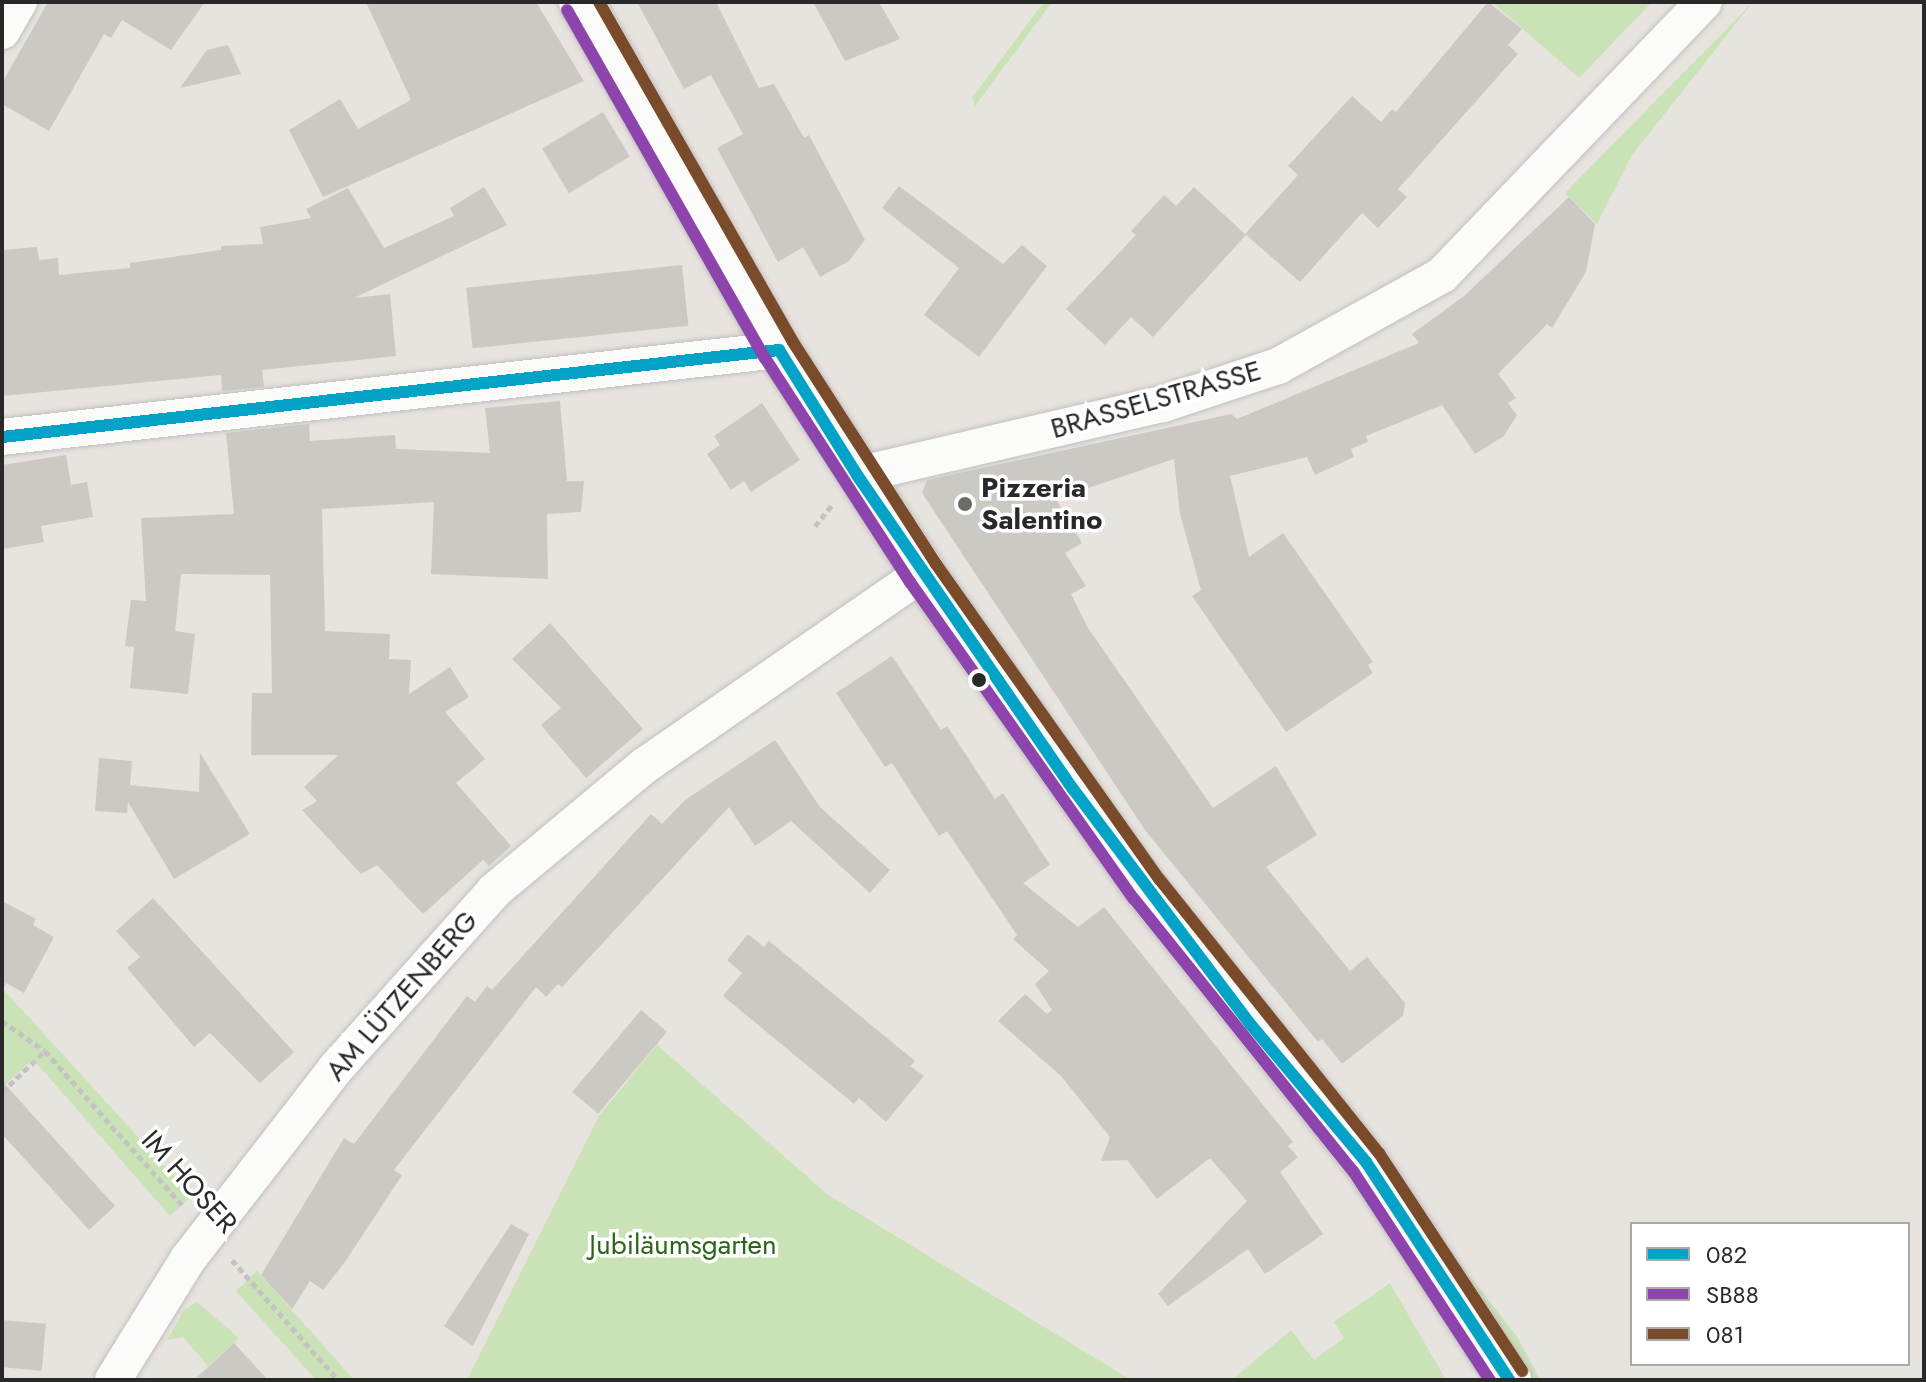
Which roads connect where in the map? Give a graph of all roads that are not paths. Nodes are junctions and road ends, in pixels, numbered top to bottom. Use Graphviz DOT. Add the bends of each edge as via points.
graph roads {
  1 [pos="19,2"];
  2 [pos="581,2"];
  3 [pos="1704,2"];
  4 [pos="2,31"];
  5 [pos="779,350"];
  6 [pos="2,437"];
  7 [pos="857,475"];
  8 [pos="923,573"];
  9 [pos="113,1380"];
  10 [pos="1509,1380"];
  1 -- 4 [label="street"];
  2 -- 5 [label="main road"];
  3 -- 7 [label="street, BRASSELSTRASSE" via="1442,275 1278,366 1163,404"];
  5 -- 6 [label="street"];
  5 -- 7 [label="main road"];
  7 -- 8 [label="main road"];
  8 -- 9 [label="street, AM LÜTZENBERG" via="644,766 494,891 336,1068 188,1259"];
  8 -- 10 [label="main road" via="1147,890 1366,1162"];
}
